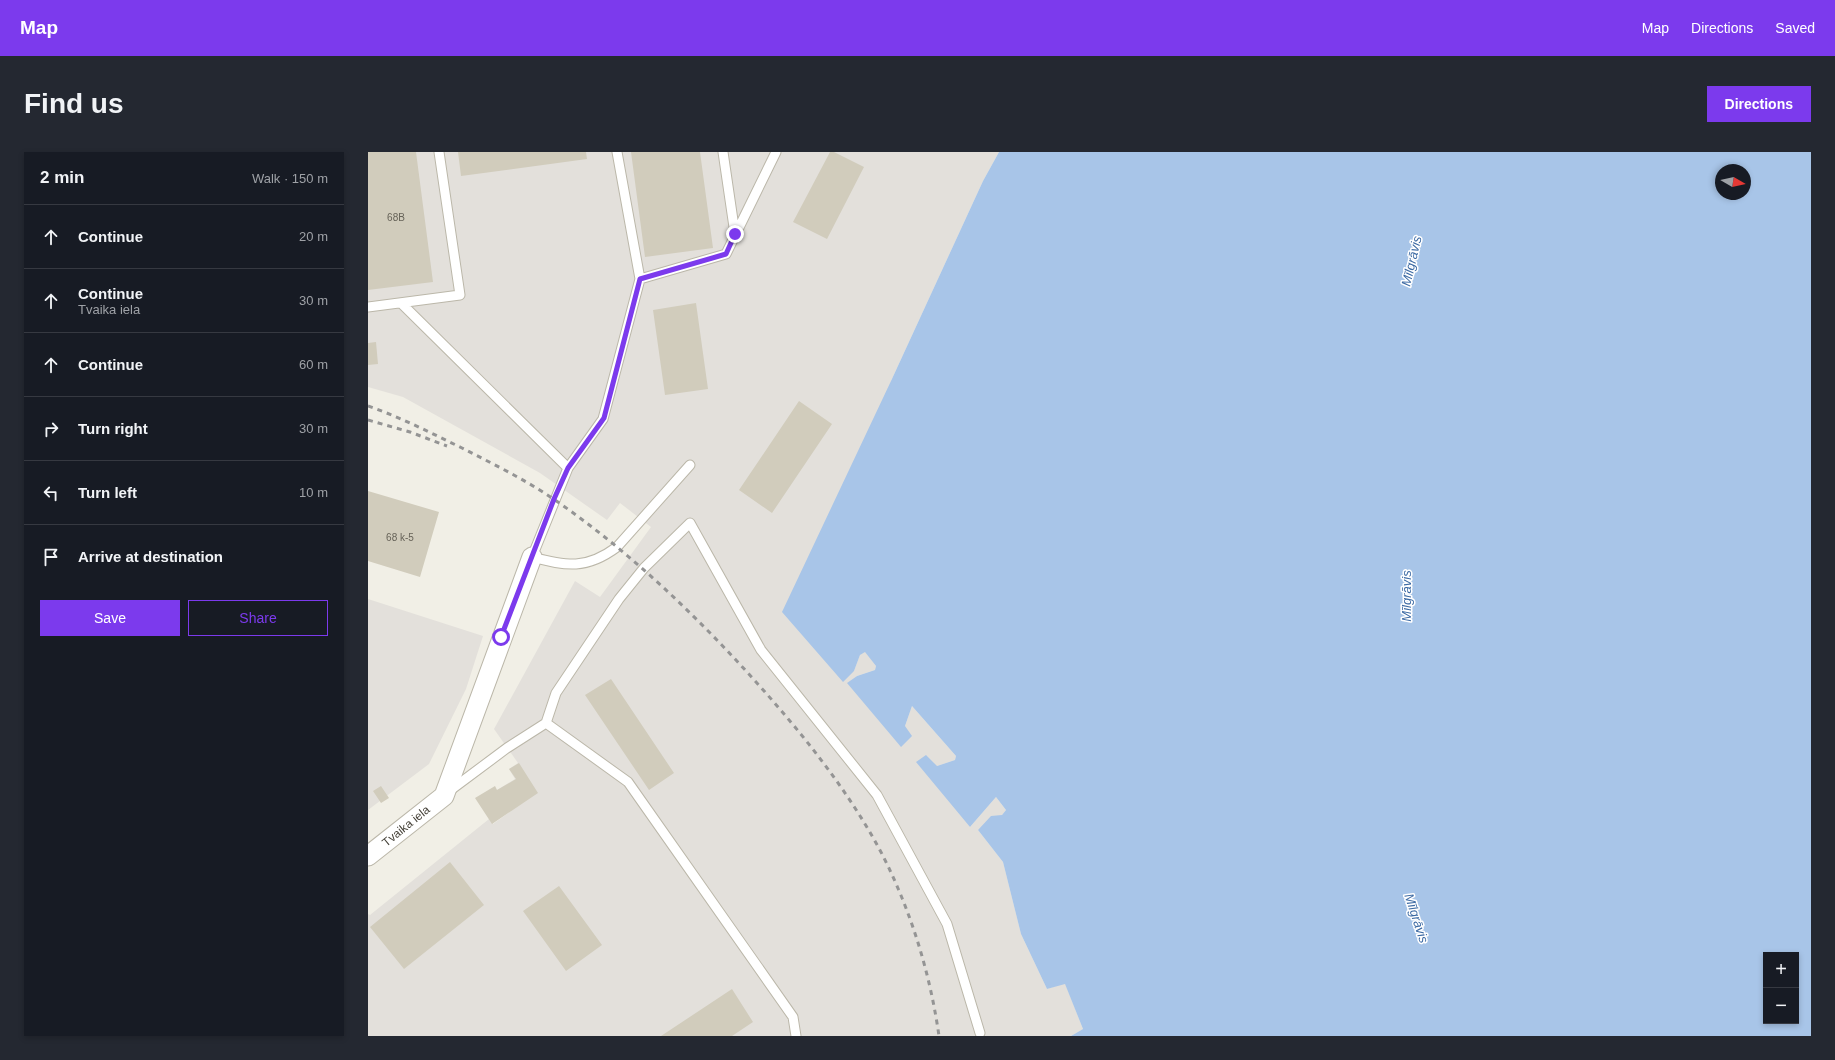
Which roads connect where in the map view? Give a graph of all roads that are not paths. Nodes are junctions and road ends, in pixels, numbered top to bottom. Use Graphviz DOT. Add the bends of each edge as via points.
graph roads {
  1 [pos="440,152"];
  2 [pos="616,152"];
  3 [pos="723,152"];
  4 [pos="776,152"];
  5 [pos="735,234"];
  6 [pos="640,279"];
  7 [pos="401,303"];
  8 [pos="368,307"];
  9 [pos="690,465"];
  10 [pos="568,468"];
  11 [pos="532,557"];
  12 [pos="546,724"];
  13 [pos="444,796"];
  14 [pos="368,856"];
  15 [pos="980,1033"];
  16 [pos="796,1036"];
  1 -- 7 [label="lane" via="460,295"];
  2 -- 6 [label="lane"];
  3 -- 5 [label="lane"];
  4 -- 5 [label="lane"];
  5 -- 6 [label="lane" via="726,254"];
  6 -- 10 [label="lane" via="604,418"];
  7 -- 8 [label="lane"];
  7 -- 10 [label="lane"];
  9 -- 11 [label="lane" via="617,547 606,555 593,562 560,565"];
  10 -- 11 [label="lane"];
  11 -- 13 [label="street"];
  12 -- 13 [label="lane" via="507,748"];
  12 -- 15 [label="lane" via="556,693 619,599 644,568 690,523 761,650 877,795 947,924"];
  12 -- 16 [label="lane" via="628,782 793,1017"];
  13 -- 14 [label="street, Tvaika iela"];
}
